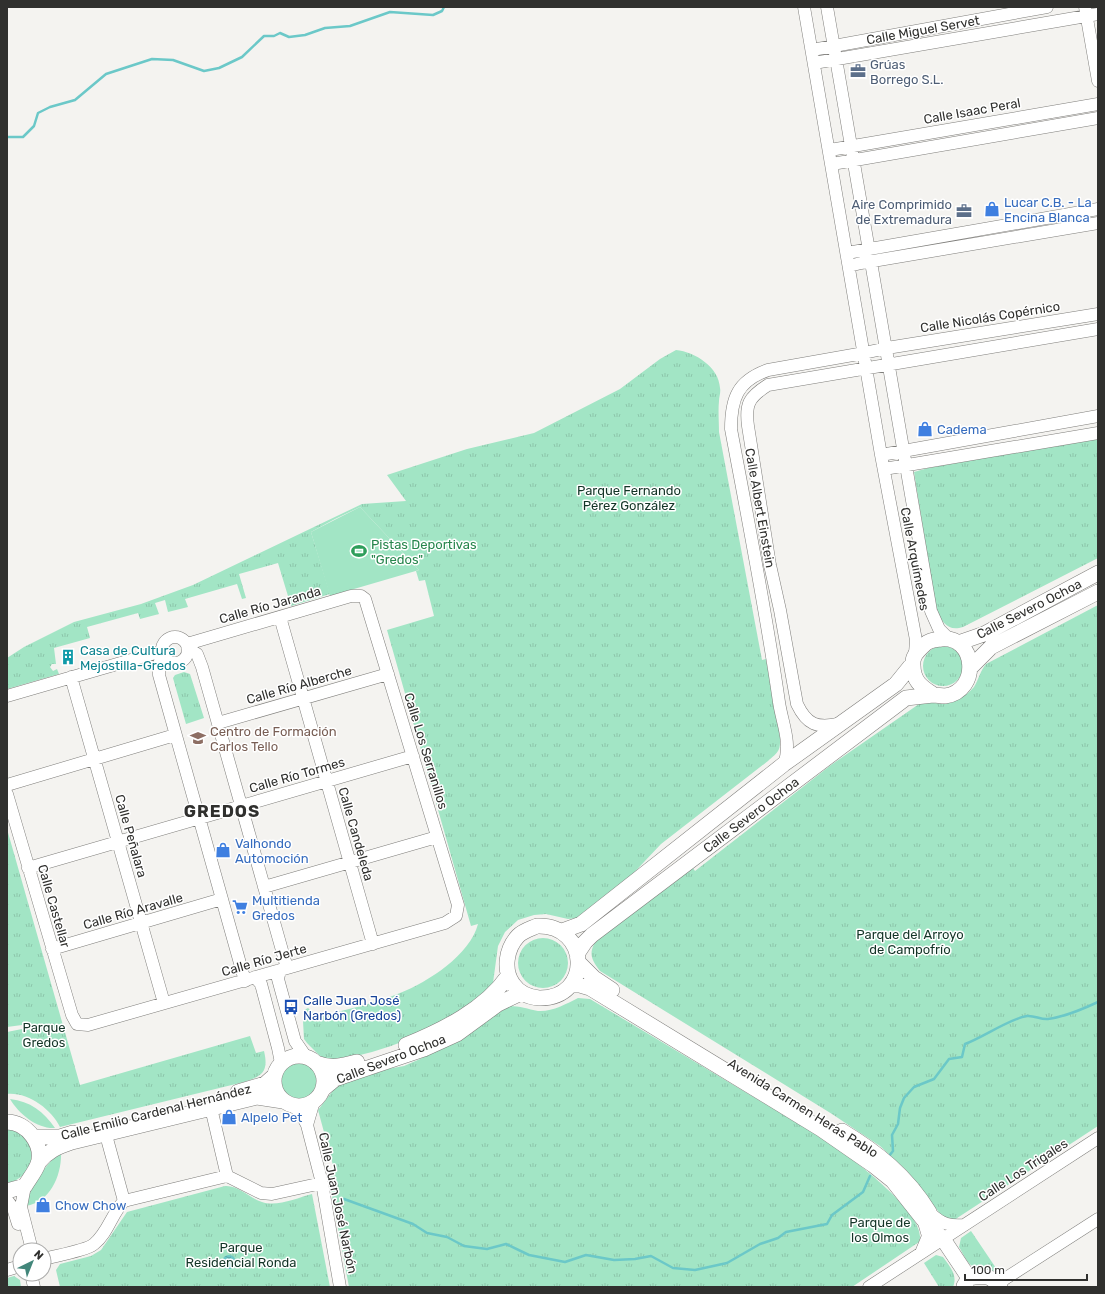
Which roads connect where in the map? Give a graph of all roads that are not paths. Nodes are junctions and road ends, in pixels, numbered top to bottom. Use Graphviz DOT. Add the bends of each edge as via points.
graph roads {
  1 [pos="804,7"];
  2 [pos="827,7"];
  3 [pos="1047,7"];
  4 [pos="1085,11"];
  5 [pos="1098,14"];
  6 [pos="834,47"];
  7 [pos="812,50"];
  8 [pos="836,59"];
  9 [pos="814,63"];
  10 [pos="1098,81"];
  11 [pos="1098,104"];
  12 [pos="1098,118"];
  13 [pos="850,146"];
  14 [pos="830,150"];
  15 [pos="852,161"];
  16 [pos="832,164"];
  17 [pos="1098,209"];
  18 [pos="1098,223"];
  19 [pos="847,253"];
  20 [pos="871,256"];
  21 [pos="849,266"];
  22 [pos="1098,314"];
  23 [pos="1098,329"];
  24 [pos="887,348"];
  25 [pos="864,353"];
  26 [pos="888,364"];
  27 [pos="867,368"];
  28 [pos="1098,416"];
  29 [pos="1098,432"];
  30 [pos="903,450"];
  31 [pos="881,455"];
  32 [pos="906,465"];
  33 [pos="884,469"];
  34 [pos="1098,573"];
  35 [pos="1098,592"];
  36 [pos="361,596"];
  37 [pos="280,617"];
  38 [pos="953,641"];
  39 [pos="187,646"];
  40 [pos="162,654"];
  41 [pos="914,659"];
  42 [pos="971,667"];
  43 [pos="388,674"];
  44 [pos="71,677"];
  45 [pos="934,695"];
  46 [pos="7,696"];
  47 [pos="303,698"];
  48 [pos="218,723"];
  49 [pos="841,723"];
  50 [pos="175,735"];
  51 [pos="413,756"];
  52 [pos="95,759"];
  53 [pos="784,764"];
  54 [pos="326,781"];
  55 [pos="7,785"];
  56 [pos="7,794"];
  57 [pos="241,806"];
  58 [pos="199,818"];
  59 [pos="437,837"];
  60 [pos="118,842"];
  61 [pos="350,862"];
  62 [pos="28,868"];
  63 [pos="264,887"];
  64 [pos="222,899"];
  65 [pos="456,916"];
  66 [pos="141,923"];
  67 [pos="562,931"];
  68 [pos="373,944"];
  69 [pos="52,949"];
  70 [pos="578,958"];
  71 [pos="284,969"];
  72 [pos="508,976"];
  73 [pos="250,979"];
  74 [pos="572,985"];
  75 [pos="521,993"];
  76 [pos="164,1003"];
  77 [pos="77,1024"];
  78 [pos="311,1060"];
  79 [pos="281,1063"];
  80 [pos="274,1076"];
  81 [pos="323,1089"];
  82 [pos="314,1102"];
  83 [pos="288,1103"];
  84 [pos="211,1108"];
  85 [pos="7,1110"];
  86 [pos="14,1124"];
  87 [pos="307,1125"];
  88 [pos="106,1135"];
  89 [pos="35,1137"];
  90 [pos="1098,1138"];
  91 [pos="38,1163"];
  92 [pos="227,1176"];
  93 [pos="322,1182"];
  94 [pos="25,1186"];
  95 [pos="7,1191"];
  96 [pos="7,1200"];
  97 [pos="124,1201"];
  98 [pos="927,1217"];
  99 [pos="1098,1219"];
  100 [pos="953,1236"];
  101 [pos="22,1242"];
  102 [pos="30,1242"];
  103 [pos="926,1250"];
  104 [pos="52,1257"];
  105 [pos="967,1283"];
  106 [pos="998,1283"];
  107 [pos="340,1287"];
  108 [pos="869,1287"];
  1 -- 7 [label="street, Calle Arquímedes"];
  2 -- 6 [label="street, Calle Arquímedes"];
  3 -- 6 [label="street, Calle Miguel Servet"];
  4 -- 5 [label="street, Calle Miguel Servet"];
  4 -- 8 [label="street, Calle Miguel Servet"];
  4 -- 10 [label="street"];
  6 -- 7 [label="street"];
  6 -- 8 [label="street, Calle Arquímedes"];
  7 -- 9 [label="street, Calle Arquímedes"];
  8 -- 9 [label="street"];
  8 -- 13 [label="street, Calle Arquímedes"];
  9 -- 14 [label="street, Calle Arquímedes"];
  11 -- 13 [label="street, Calle Isaac Peral"];
  12 -- 15 [label="street"];
  13 -- 14 [label="street"];
  13 -- 15 [label="street, Calle Arquímedes"];
  14 -- 16 [label="street, Calle Arquímedes"];
  15 -- 16 [label="street"];
  15 -- 20 [label="street, Calle Arquímedes"];
  16 -- 19 [label="street, Calle Arquímedes"];
  17 -- 20 [label="street"];
  18 -- 20 [label="street"];
  19 -- 20 [label="street"];
  19 -- 21 [label="street, Calle Arquímedes"];
  20 -- 21 [label="street" via="861,263"];
  20 -- 24 [label="street, Calle Arquímedes"];
  21 -- 25 [label="street, Calle Arquímedes"];
  22 -- 24 [label="street, Calle Nicolás Copérnico"];
  23 -- 26 [label="street"];
  24 -- 25 [label="street"];
  24 -- 26 [label="street, Calle Arquímedes"];
  25 -- 27 [label="street, Calle Arquímedes"];
  25 -- 53 [label="street, Calle Albert Einstein" via="757,374 738,390 733,403 731,429 770,641 781,717 788,741"];
  26 -- 27 [label="street"];
  26 -- 30 [label="street, Calle Arquímedes"];
  27 -- 31 [label="street, Calle Arquímedes"];
  27 -- 49 [label="street, Calle Albert Einstein" via="768,385 750,400 746,411 770,565 797,704 810,722 823,727"];
  28 -- 30 [label="street"];
  29 -- 32 [label="street"];
  30 -- 31 [label="street"];
  30 -- 32 [label="street, Calle Arquímedes"];
  31 -- 33 [label="street, Calle Arquímedes"];
  32 -- 33 [label="street"];
  32 -- 38 [label="street, Calle Arquímedes" via="930,611 939,629"];
  33 -- 41 [label="street, Calle Arquímedes" via="916,640"];
  34 -- 38 [label="main road, Calle Severo Ochoa" via="984,634"];
  35 -- 42 [label="main road, Calle Severo Ochoa" via="991,648"];
  36 -- 37 [label="street, Calle Río Jaranda" via="352,596"];
  36 -- 43 [label="street, Calle Los Serranillos" via="368,606"];
  37 -- 39 [label="street, Calle Río Jaranda"];
  37 -- 47 [label="street, Calle Candeleda"];
  38 -- 41 [label="main road" via="928,641"];
  38 -- 42 [label="main road" via="964,648"];
  39 -- 40 [label="street" via="186,656 179,662 171,663"];
  39 -- 40 [label="street" via="180,638 171,637 164,642"];
  39 -- 48 [label="street" via="200,659"];
  40 -- 44 [label="street"];
  40 -- 50 [label="street" via="159,675"];
  41 -- 45 [label="main road" via="914,676 919,686"];
  41 -- 49 [label="main road, Calle Severo Ochoa" via="896,684"];
  42 -- 45 [label="main road" via="968,680 959,690 946,696"];
  43 -- 47 [label="street, Calle Río Alberche"];
  43 -- 51 [label="street, Calle Los Serranillos"];
  44 -- 46 [label="street"];
  44 -- 52 [label="street, Calle Peñalara"];
  45 -- 70 [label="main road, Calle Severo Ochoa" via="906,698 592,935 585,942"];
  47 -- 48 [label="street, Calle Río Alberche"];
  47 -- 54 [label="street, Calle Candeleda"];
  48 -- 57 [label="street"];
  49 -- 53 [label="main road, Calle Severo Ochoa"];
  50 -- 52 [label="street"];
  50 -- 58 [label="street"];
  51 -- 54 [label="street, Calle Río Tormes"];
  51 -- 59 [label="street, Calle Los Serranillos"];
  52 -- 55 [label="street"];
  52 -- 60 [label="street, Calle Peñalara"];
  53 -- 67 [label="main road, Calle Severo Ochoa" via="581,924"];
  54 -- 57 [label="street, Calle Río Tormes"];
  54 -- 61 [label="street, Calle Candeleda"];
  56 -- 62 [label="street, Calle Castellar"];
  57 -- 58 [label="street, Calle Río Tormes"];
  57 -- 63 [label="street"];
  58 -- 60 [label="street, Calle Río Tormes"];
  58 -- 64 [label="street"];
  59 -- 61 [label="street"];
  59 -- 65 [label="street, Calle Los Serranillos" via="458,906"];
  60 -- 62 [label="street, Calle Río Tormes"];
  60 -- 66 [label="street, Calle Peñalara"];
  61 -- 63 [label="street"];
  61 -- 68 [label="street, Calle Candeleda"];
  62 -- 69 [label="street, Calle Castellar"];
  63 -- 71 [label="street"];
  64 -- 66 [label="street, Calle Río Aravalle"];
  64 -- 73 [label="street"];
  65 -- 68 [label="street, Calle Río Jerte" via="445,923"];
  66 -- 69 [label="street, Calle Río Aravalle"];
  66 -- 76 [label="street, Calle Peñalara"];
  67 -- 70 [label="main road" via="574,945"];
  67 -- 72 [label="main road" via="548,926 537,926 518,935 510,947 507,958"];
  68 -- 71 [label="street, Calle Río Jerte"];
  69 -- 77 [label="street, Calle Castellar" via="72,1016"];
  70 -- 74 [label="main road"];
  70 -- 98 [label="main road, Avenida Carmen Heras Pablo" via="594,978 608,988 861,1143 896,1169 913,1189"];
  71 -- 73 [label="street, Calle Río Jerte"];
  71 -- 78 [label="street" via="278,979 295,1041"];
  72 -- 75 [label="main road"];
  72 -- 78 [label="main road, Calle Severo Ochoa" via="492,995 468,1013 419,1040 381,1055 342,1066 327,1067"];
  73 -- 76 [label="street, Calle Río Jerte"];
  73 -- 79 [label="street" via="260,984"];
  74 -- 75 [label="main road" via="563,993 547,998 534,998"];
  74 -- 98 [label="main road, Avenida Carmen Heras Pablo" via="590,988 850,1148 893,1182"];
  75 -- 81 [label="main road, Calle Severo Ochoa" via="498,1004 457,1034 424,1049 335,1079"];
  76 -- 77 [label="street, Calle Río Jerte" via="88,1025"];
  78 -- 79 [label="main road" via="294,1056"];
  78 -- 81 [label="main road" via="322,1072"];
  79 -- 80 [label="main road"];
  80 -- 83 [label="main road" via="275,1090"];
  80 -- 89 [label="main road, Calle Emilio Cardenal Hernández" via="265,1084 244,1091 60,1137"];
  81 -- 82 [label="main road"];
  82 -- 83 [label="main road" via="305,1105"];
  82 -- 87 [label="street, Calle Juan José Narbón"];
  83 -- 84 [label="main road, Calle Emilio Cardenal Hernández" via="257,1098"];
  83 -- 87 [label="street, Calle Juan José Narbón" via="300,1113"];
  84 -- 88 [label="main road, Calle Emilio Cardenal Hernández"];
  84 -- 92 [label="street"];
  85 -- 86 [label="main road"];
  86 -- 89 [label="main road"];
  87 -- 93 [label="street, Calle Juan José Narbón"];
  88 -- 91 [label="main road, Calle Emilio Cardenal Hernández" via="55,1147"];
  88 -- 97 [label="street"];
  89 -- 91 [label="main road"];
  90 -- 100 [label="street, Calle Los Trigales"];
  91 -- 94 [label="main road, Calle Emilio Cardenal Hernández"];
  92 -- 93 [label="street" via="261,1193 272,1194"];
  92 -- 97 [label="street"];
  93 -- 107 [label="street, Calle Juan José Narbón"];
  94 -- 95 [label="main road"];
  94 -- 102 [label="street" via="21,1207"];
  96 -- 101 [label="street" via="13,1208"];
  97 -- 104 [label="street" via="93,1245"];
  98 -- 100 [label="main road, Avenida Carmen Heras Pablo"];
  98 -- 100 [label="street" via="951,1226"];
  98 -- 103 [label="street"];
  99 -- 106 [label="street"];
  100 -- 103 [label="street"];
  100 -- 105 [label="main road, Avenida Carmen Heras Pablo"];
  103 -- 108 [label="street"];
  105 -- 106 [label="main road" via="984,1275"];
}
